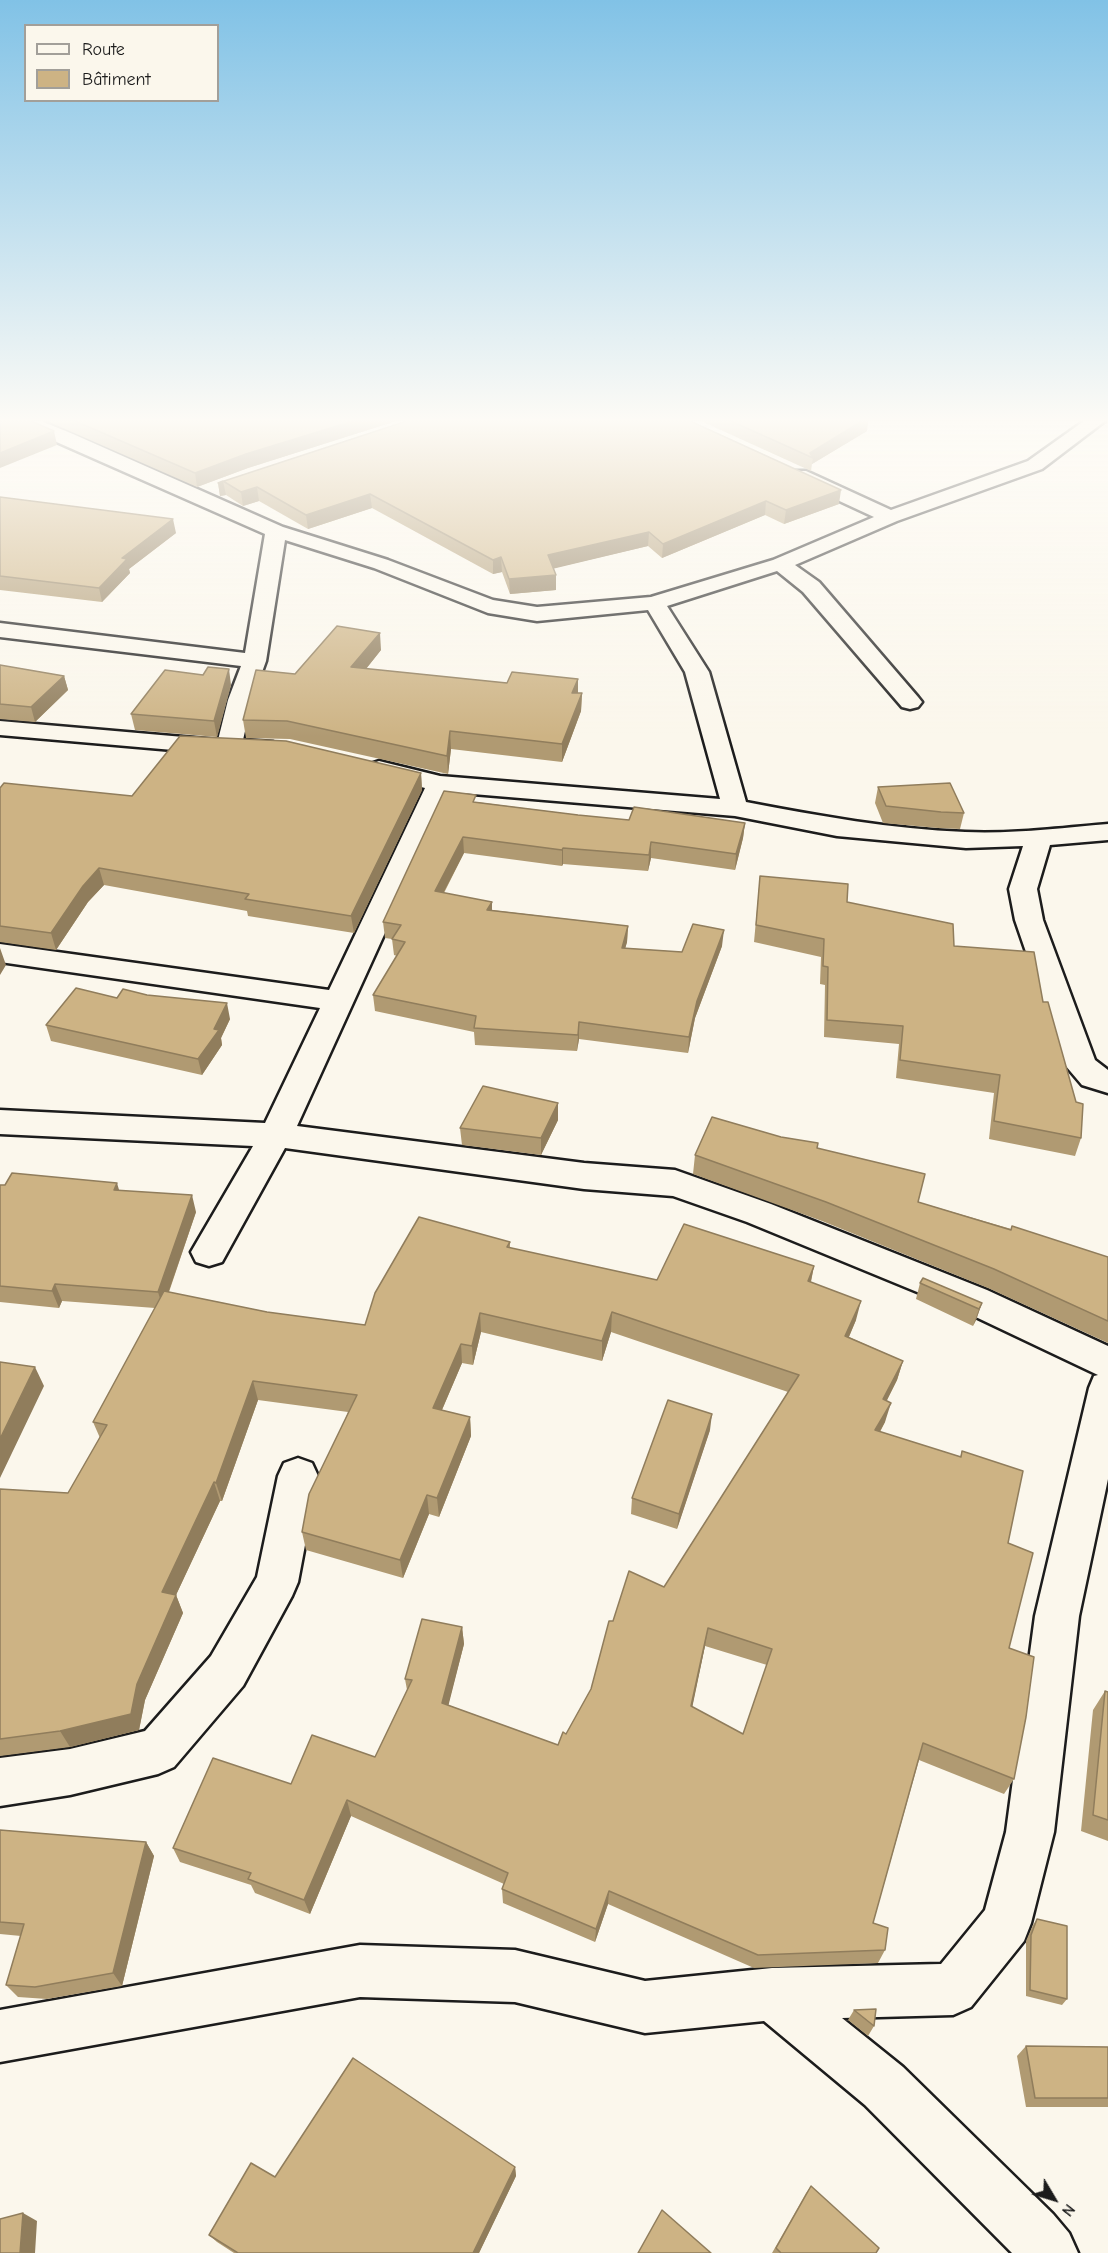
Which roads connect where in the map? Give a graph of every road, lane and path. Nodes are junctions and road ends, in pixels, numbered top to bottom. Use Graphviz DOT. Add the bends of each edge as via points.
graph roads {
  1 [pos="265,526"];
  2 [pos="869,526"];
  3 [pos="276,531"];
  4 [pos="780,564"];
  5 [pos="654,603"];
  6 [pos="0,630"];
  7 [pos="255,661"];
  8 [pos="910,702"];
  9 [pos="0,728"];
  10 [pos="229,747"];
  11 [pos="289,748"];
  12 [pos="358,764"];
  13 [pos="440,784"];
  14 [pos="735,808"];
  15 [pos="1108,832"];
  16 [pos="1039,838"];
  17 [pos="0,953"];
  18 [pos="338,1000"];
  19 [pos="1108,1082"];
  20 [pos="0,1122"];
  21 [pos="276,1135"];
  22 [pos="209,1252"];
  23 [pos="1108,1363"];
  24 [pos="1108,1388"];
  25 [pos="298,1476"];
  26 [pos="0,1782"];
  27 [pos="772,1994"];
  28 [pos="0,2036"];
  29 [pos="1049,2253"];
  1 -- 3 [label="street"];
  2 -- 4 [label="street"];
  3 -- 5 [label="street" via="381,564 488,606 537,614"];
  3 -- 7 [label="street"];
  4 -- 5 [label="street"];
  4 -- 8 [label="street" via="811,587"];
  5 -- 14 [label="street" via="697,672"];
  6 -- 7 [label="street"];
  7 -- 10 [label="street" via="240,700"];
  9 -- 10 [label="street"];
  10 -- 11 [label="street"];
  12 -- 13 [label="street"];
  13 -- 14 [label="street"];
  13 -- 18 [label="street"];
  14 -- 16 [label="street" via="837,828 966,840"];
  15 -- 16 [label="street"];
  16 -- 19 [label="street" via="1023,890 1029,920 1081,1065 1093,1077"];
  17 -- 18 [label="street"];
  18 -- 21 [label="street"];
  20 -- 21 [label="street"];
  21 -- 22 [label="street"];
  21 -- 23 [label="street" via="584,1176 675,1184 759,1213 974,1300"];
  24 -- 27 [label="street" via="1057,1616 1030,1832 1006,1923 952,1989"];
  25 -- 26 [label="street" via="277,1581 227,1671 158,1751 70,1772"];
  27 -- 28 [label="street" via="645,2007 515,1976 360,1971"];
  27 -- 29 [label="street" via="884,2086"];
}
